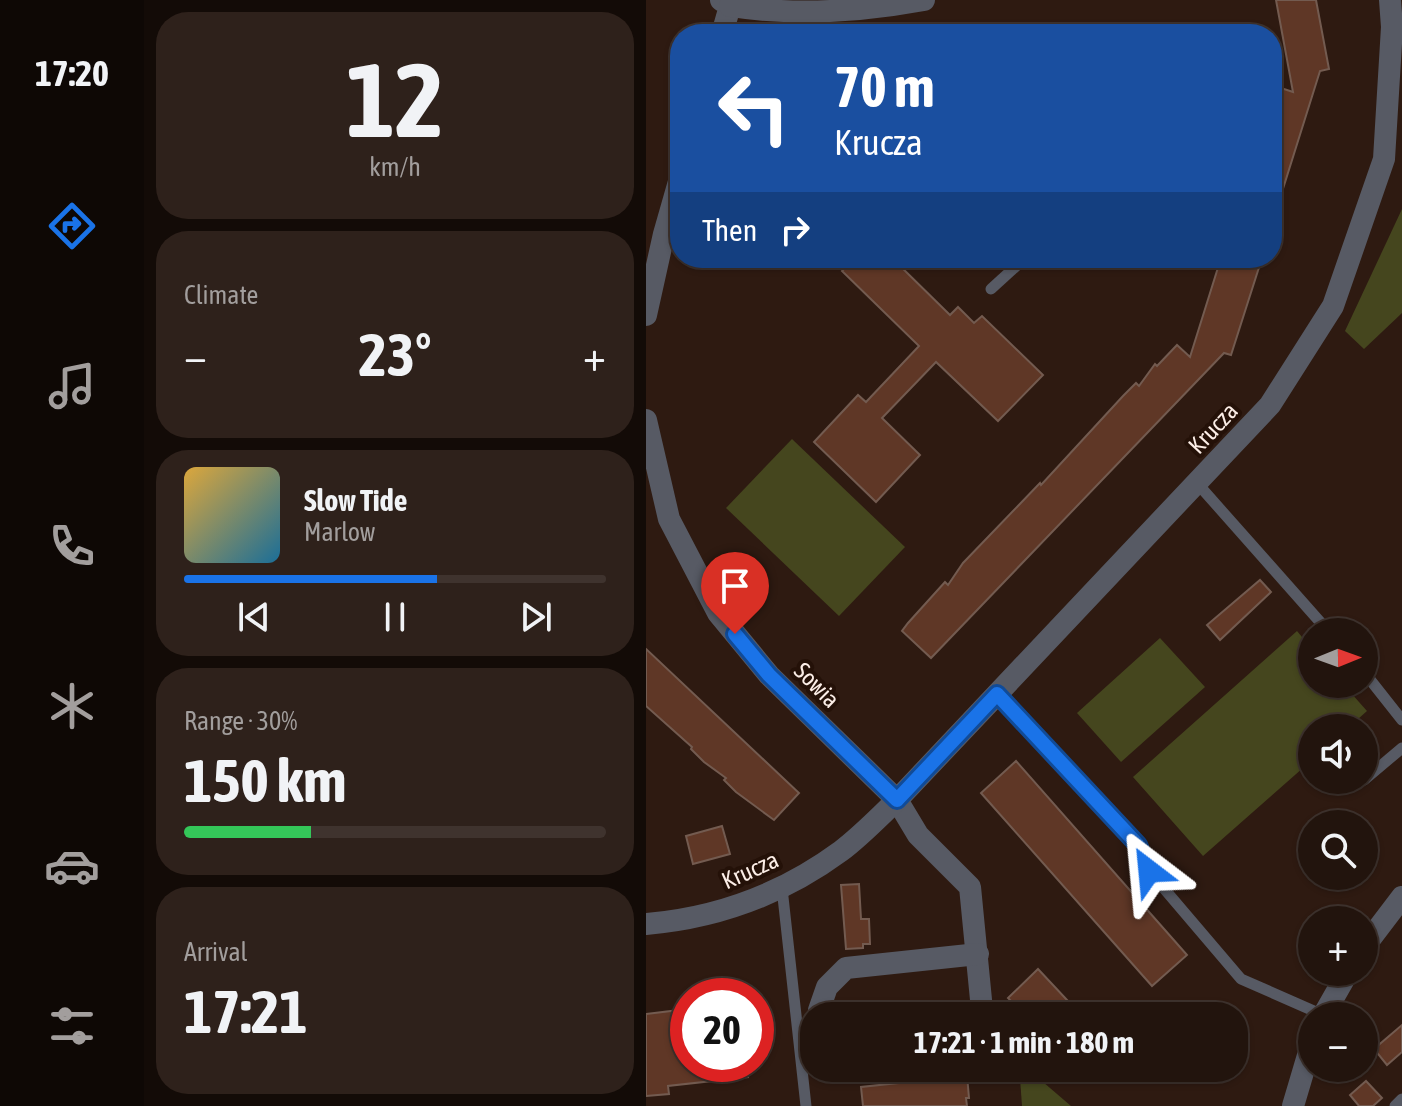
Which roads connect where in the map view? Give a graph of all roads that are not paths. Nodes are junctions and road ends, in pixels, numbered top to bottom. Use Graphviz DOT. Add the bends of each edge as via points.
graph roads {
  1 [pos="924,0"];
  2 [pos="1390,0"];
  3 [pos="726,3"];
  4 [pos="723,24"];
  5 [pos="670,239"];
  6 [pos="1014,268"];
  7 [pos="991,289"];
  8 [pos="646,315"];
  9 [pos="646,420"];
  10 [pos="1197,483"];
  11 [pos="1317,618"];
  12 [pos="1378,690"];
  13 [pos="997,694"];
  14 [pos="1402,720"];
  15 [pos="1402,748"];
  16 [pos="1378,768"];
  17 [pos="897,800"];
  18 [pos="782,888"];
  19 [pos="1402,897"];
  20 [pos="646,924"];
  21 [pos="1378,929"];
  22 [pos="978,954"];
  23 [pos="822,1002"];
  24 [pos="981,1002"];
  25 [pos="1298,1005"];
  26 [pos="1300,1082"];
  27 [pos="1402,1099"];
  28 [pos="806,1106"];
  29 [pos="1293,1106"];
  30 [pos="1395,1106"];
  1 -- 3 [label="street" via="879,8 773,13"];
  2 -- 10 [label="street, Krucza" via="1384,159 1333,306 1270,405"];
  3 -- 4 [label="street"];
  5 -- 8 [label="street"];
  6 -- 7 [label="lane"];
  9 -- 17 [label="street, Sowia" via="669,519 718,613 769,675"];
  10 -- 11 [label="lane"];
  10 -- 13 [label="street, Krucza"];
  12 -- 14 [label="lane"];
  13 -- 17 [label="street, Krucza"];
  13 -- 25 [label="lane" via="1138,845 1149,871 1241,979"];
  15 -- 16 [label="lane"];
  17 -- 18 [label="street, Krucza" via="842,850"];
  17 -- 22 [label="street" via="918,835 970,887"];
  18 -- 20 [label="street, Krucza" via="725,910"];
  18 -- 28 [label="lane"];
  19 -- 21 [label="street"];
  22 -- 23 [label="street" via="846,968 827,987"];
  22 -- 24 [label="street"];
  26 -- 29 [label="street"];
  27 -- 30 [label="lane"];
}
